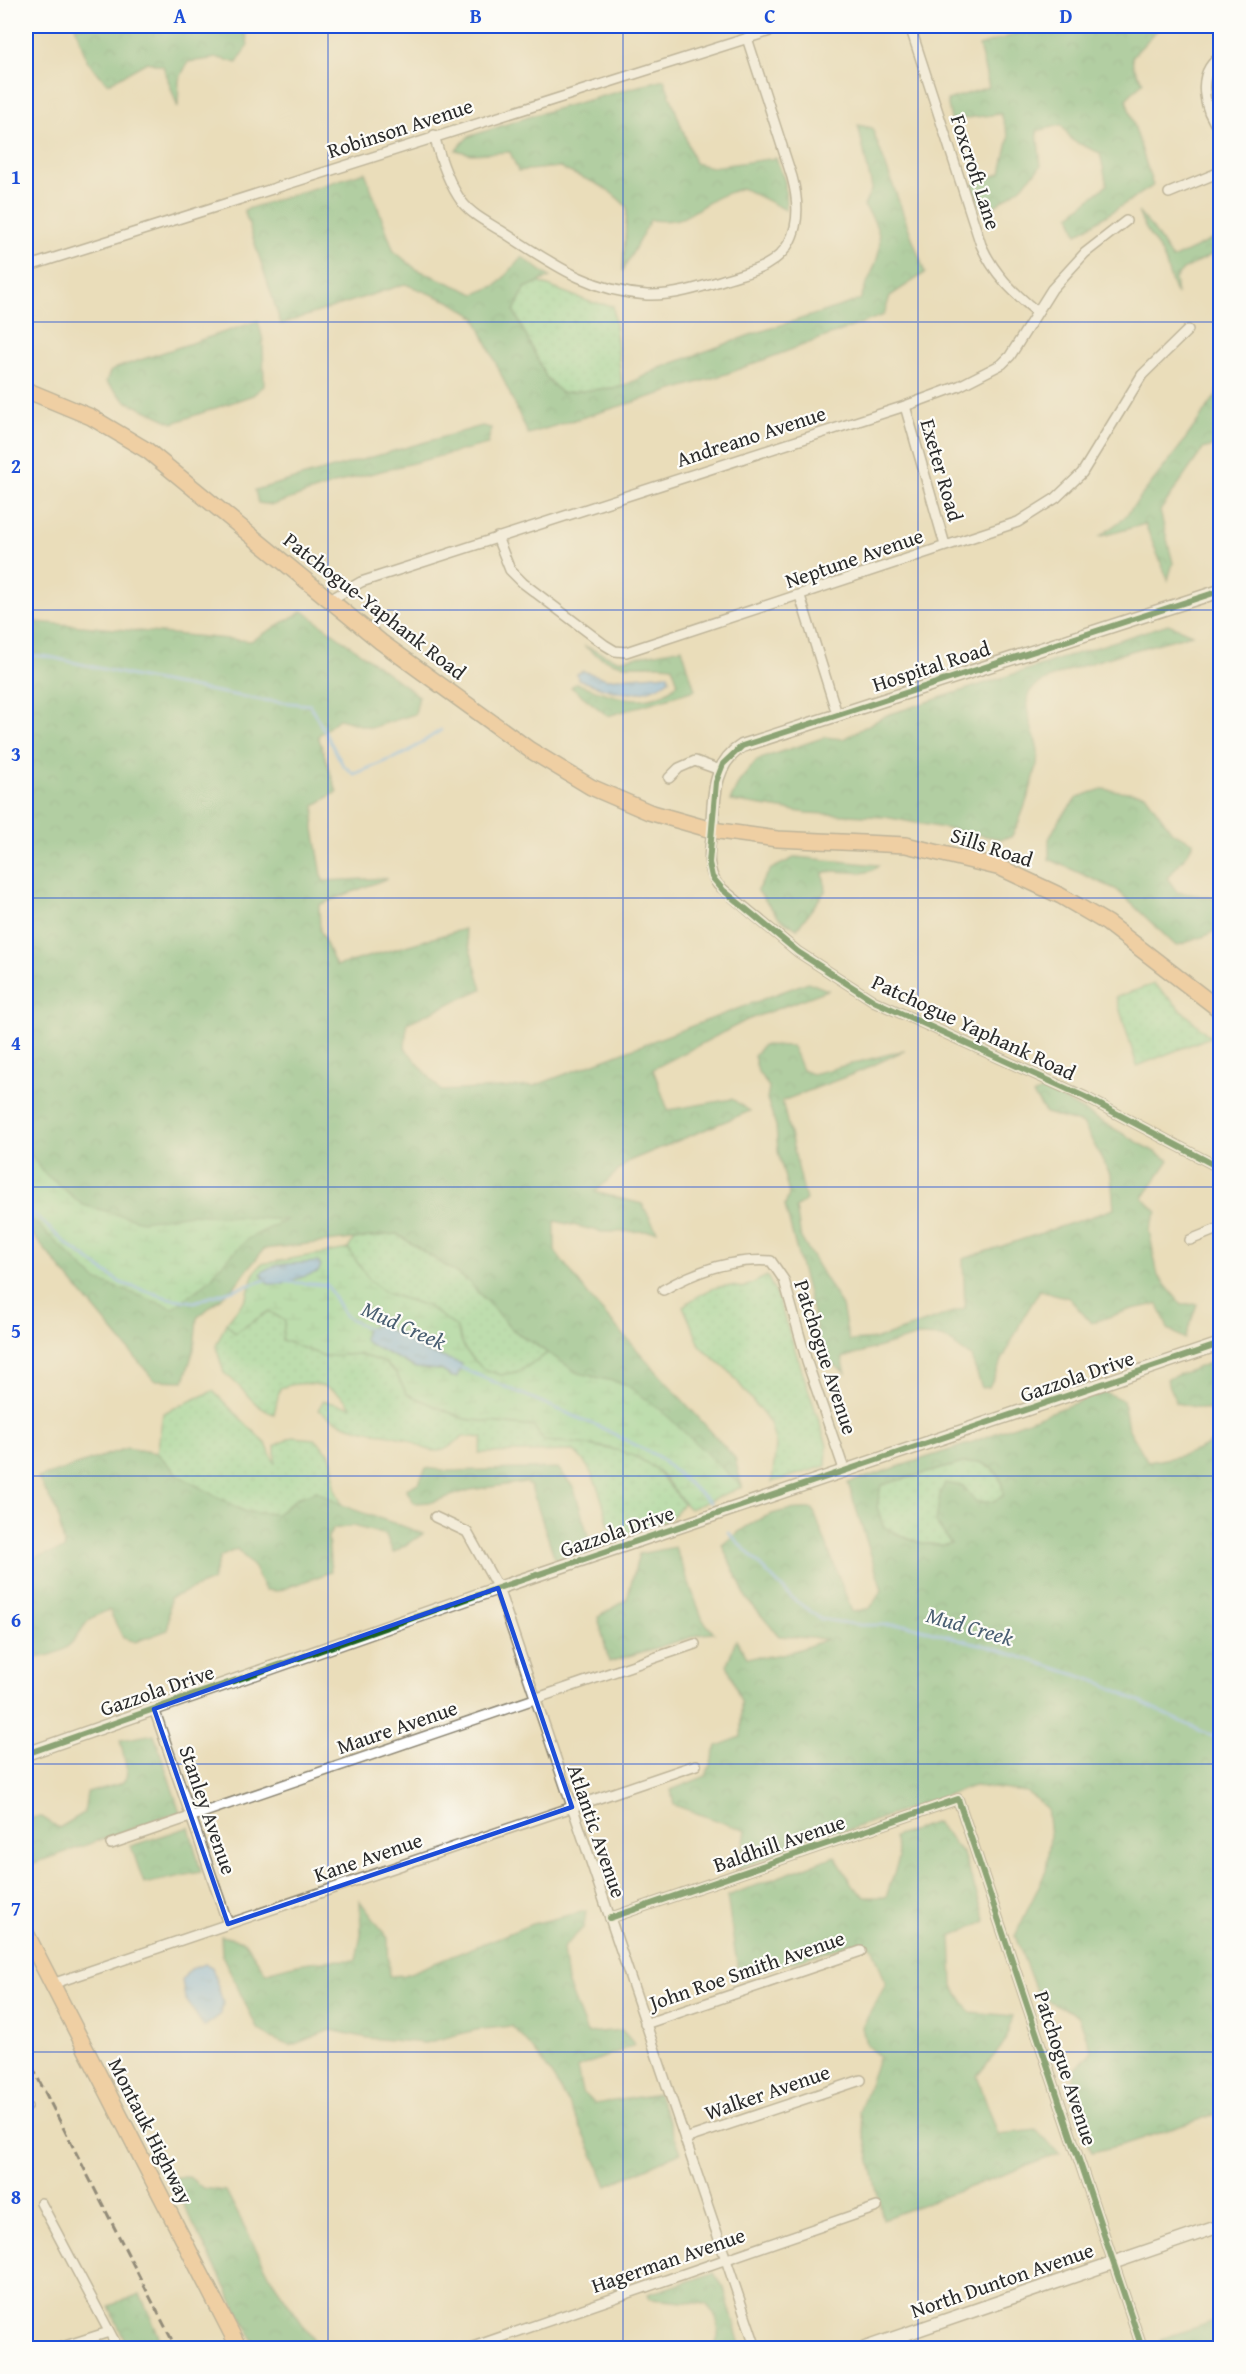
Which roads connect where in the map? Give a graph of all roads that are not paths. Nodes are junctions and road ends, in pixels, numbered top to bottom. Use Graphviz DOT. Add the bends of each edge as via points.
graph roads {
  1 [pos="786,26"];
  2 [pos="910,26"];
  3 [pos="747,38"];
  4 [pos="1221,57"];
  5 [pos="1221,130"];
  6 [pos="434,135"];
  7 [pos="1221,172"];
  8 [pos="1169,193"];
  9 [pos="1126,221"];
  10 [pos="26,267"];
  11 [pos="1037,312"];
  12 [pos="1188,330"];
  13 [pos="26,390"];
  14 [pos="904,406"];
  15 [pos="497,537"];
  16 [pos="945,545"];
  17 [pos="1221,591"];
  18 [pos="800,596"];
  19 [pos="328,601"];
  20 [pos="837,714"];
  21 [pos="720,770"];
  22 [pos="669,778"];
  23 [pos="712,830"];
  24 [pos="1221,1010"];
  25 [pos="1221,1168"];
  26 [pos="1221,1228"];
  27 [pos="1190,1240"];
  28 [pos="663,1290"];
  29 [pos="1221,1344"];
  30 [pos="845,1472"];
  31 [pos="435,1517"];
  32 [pos="498,1588"];
  33 [pos="695,1644"];
  34 [pos="535,1699"];
  35 [pos="154,1709"];
  36 [pos="26,1754"];
  37 [pos="696,1765"];
  38 [pos="958,1799"];
  39 [pos="572,1807"];
  40 [pos="192,1817"];
  41 [pos="111,1844"];
  42 [pos="610,1918"];
  43 [pos="228,1924"];
  44 [pos="26,1933"];
  45 [pos="861,1951"];
  46 [pos="52,1984"];
  47 [pos="645,2024"];
  48 [pos="861,2080"];
  49 [pos="685,2139"];
  50 [pos="41,2204"];
  51 [pos="878,2207"];
  52 [pos="1221,2226"];
  53 [pos="725,2259"];
  54 [pos="1111,2263"];
  55 [pos="109,2332"];
  56 [pos="59,2349"];
  57 [pos="118,2349"];
  58 [pos="239,2349"];
  59 [pos="470,2349"];
  60 [pos="756,2349"];
  61 [pos="865,2349"];
  62 [pos="1142,2349"];
  1 -- 3 [label="street, Robinson Avenue"];
  2 -- 11 [label="street, Foxcroft Lane" via="981,245 991,267"];
  3 -- 6 [label="street, Robinson Avenue"];
  3 -- 6 [label="street" via="792,177 798,218 788,244 775,259 708,285 647,294 583,281 545,262 463,204 442,163"];
  4 -- 5 [label="street" via="1213,62 1204,88 1209,117"];
  6 -- 10 [label="street, Robinson Avenue"];
  7 -- 8 [label="street"];
  9 -- 11 [label="street, Andreano Avenue" via="1085,252"];
  11 -- 14 [label="street, Andreano Avenue" via="1010,356 992,371"];
  12 -- 16 [label="street, Neptune Avenue" via="1142,375 1082,473 1056,498 1018,522"];
  13 -- 19 [label="main road, Patchogue-Yaphank Road" via="91,417 148,451"];
  14 -- 15 [label="street, Andreano Avenue"];
  14 -- 16 [label="street, Exeter Road"];
  15 -- 18 [label="street, Neptune Avenue" via="510,570 523,583 615,651 626,652"];
  15 -- 19 [label="street, Andreano Avenue" via="361,582"];
  16 -- 18 [label="street, Neptune Avenue"];
  17 -- 20 [label="street, Hospital Road"];
  18 -- 20 [label="street"];
  19 -- 23 [label="main road, Patchogue-Yaphank Road" via="559,770 649,812"];
  20 -- 21 [label="street, Hospital Road" via="741,746"];
  21 -- 22 [label="street" via="695,761"];
  21 -- 23 [label="street"];
  23 -- 24 [label="main road, Sills Road" via="777,839 896,843 1001,868 1107,923"];
  23 -- 25 [label="street, Patchogue Yaphank Road" via="709,863 718,885 798,952 845,984 932,1030 1085,1097"];
  26 -- 27 [label="street"];
  28 -- 30 [label="street, Patchogue Avenue" via="712,1267 752,1259 771,1261 784,1280"];
  29 -- 30 [label="street, Gazzola Drive"];
  30 -- 32 [label="street, Gazzola Drive"];
  31 -- 32 [label="street, Atlantic Avenue" via="467,1532"];
  32 -- 34 [label="street, Atlantic Avenue"];
  32 -- 35 [label="street, Gazzola Drive"];
  33 -- 34 [label="street, Maure Avenue"];
  34 -- 39 [label="street, Atlantic Avenue"];
  34 -- 40 [label="street, Maure Avenue"];
  35 -- 36 [label="street, Gazzola Drive"];
  35 -- 40 [label="street, Stanley Avenue"];
  37 -- 39 [label="street, Kane Avenue"];
  38 -- 42 [label="street, Baldhill Avenue"];
  38 -- 54 [label="street, Patchogue Avenue"];
  39 -- 42 [label="street, Atlantic Avenue"];
  39 -- 43 [label="street, Kane Avenue"];
  40 -- 41 [label="street, Maure Avenue"];
  40 -- 43 [label="street, Stanley Avenue"];
  42 -- 47 [label="street, Atlantic Avenue"];
  43 -- 46 [label="street, Kane Avenue"];
  44 -- 46 [label="main road, Montauk Highway"];
  45 -- 47 [label="street, John Roe Smith Avenue"];
  46 -- 58 [label="main road, Montauk Highway"];
  47 -- 49 [label="street, Atlantic Avenue"];
  48 -- 49 [label="street, Walker Avenue"];
  49 -- 53 [label="street, Atlantic Avenue"];
  50 -- 55 [label="street"];
  51 -- 53 [label="street, Hagerman Avenue"];
  52 -- 54 [label="street, North Dunton Avenue"];
  53 -- 59 [label="street, Hagerman Avenue"];
  53 -- 60 [label="street, Atlantic Avenue"];
  54 -- 61 [label="street, North Dunton Avenue"];
  54 -- 62 [label="street, Patchogue Avenue"];
  55 -- 56 [label="street"];
  55 -- 57 [label="street"];
}
